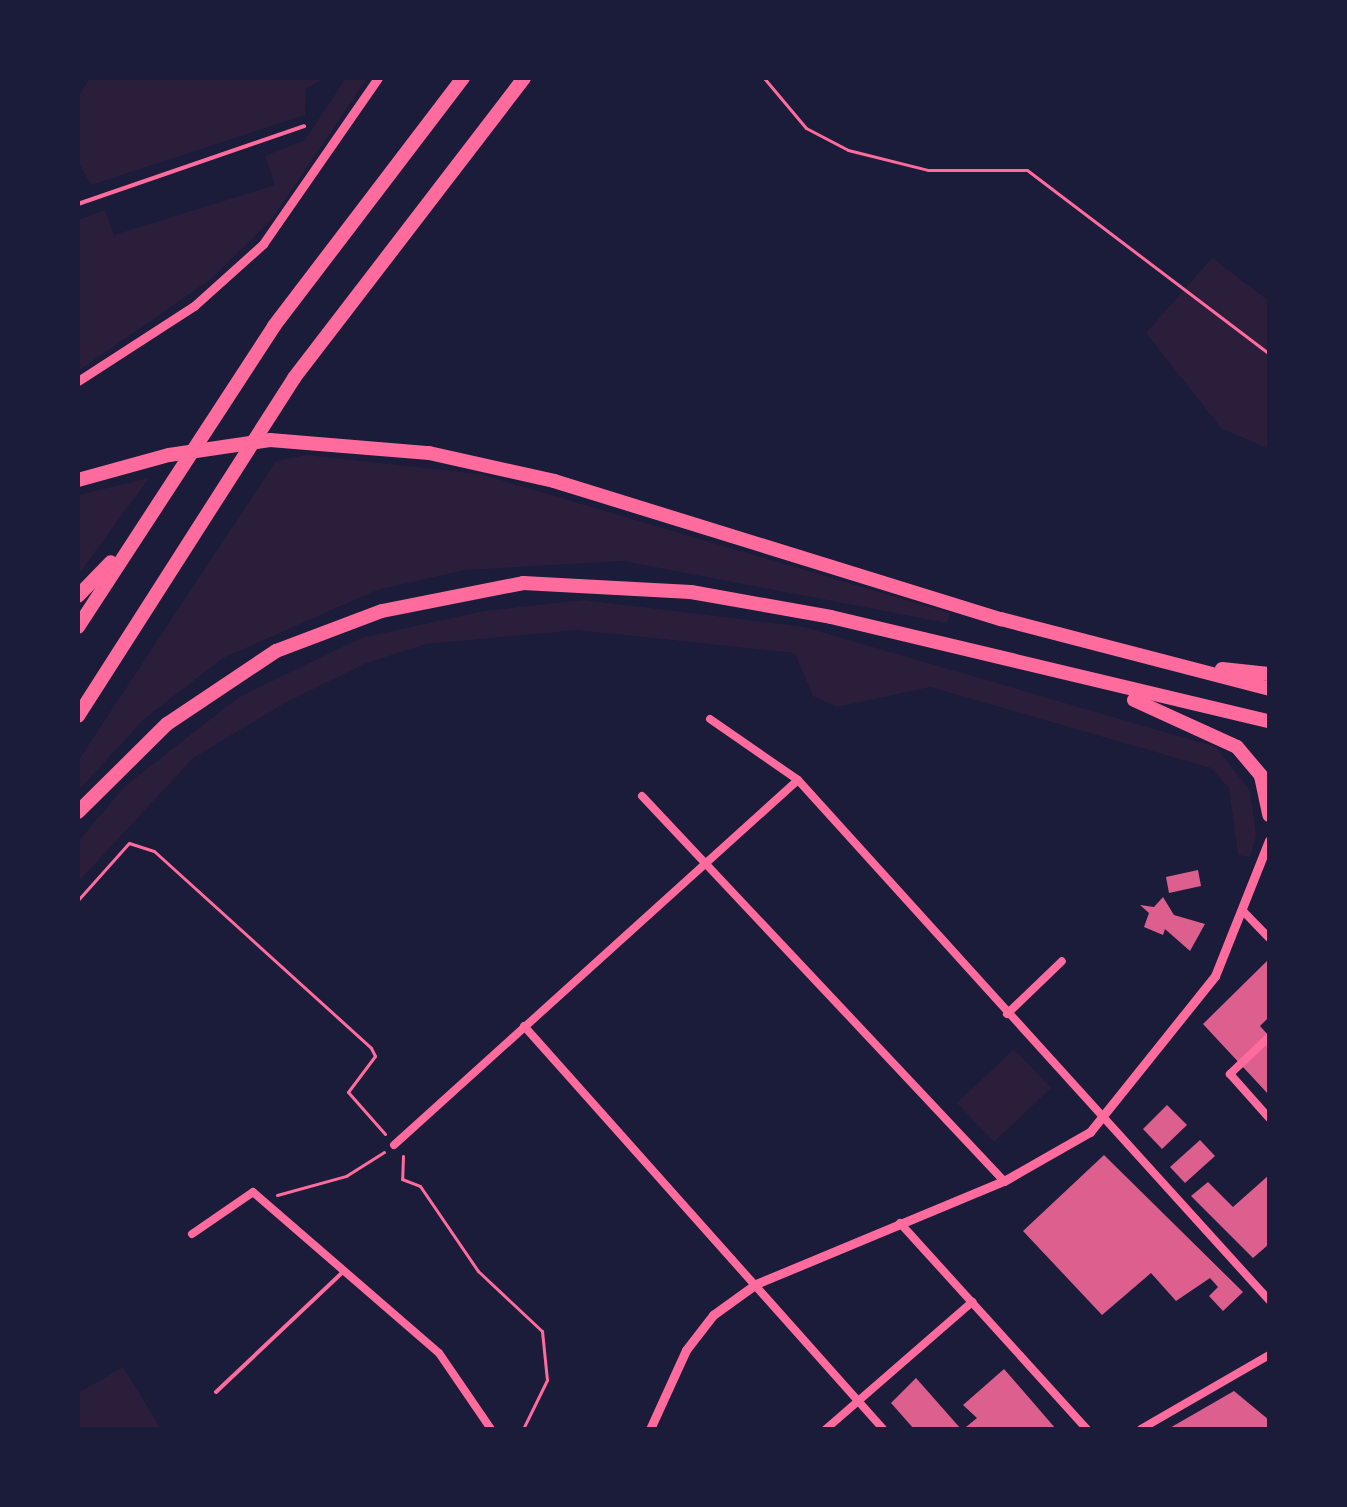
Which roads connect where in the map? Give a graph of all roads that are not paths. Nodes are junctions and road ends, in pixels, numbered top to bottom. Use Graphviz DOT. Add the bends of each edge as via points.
graph roads {
  1 [pos="378,78"];
  2 [pos="463,78"];
  3 [pos="524,78"];
  4 [pos="304,126"];
  5 [pos="78,204"];
  6 [pos="78,381"];
  7 [pos="78,480"];
  8 [pos="128,545"];
  9 [pos="78,596"];
  10 [pos="78,627"];
  11 [pos="1151,659"];
  12 [pos="1269,674"];
  13 [pos="1100,686"];
  14 [pos="1269,689"];
  15 [pos="78,716"];
  16 [pos="710,719"];
  17 [pos="1269,721"];
  18 [pos="798,780"];
  19 [pos="642,796"];
  20 [pos="78,812"];
  21 [pos="1269,815"];
  22 [pos="1269,840"];
  23 [pos="709,860"];
  24 [pos="1244,912"];
  25 [pos="1269,938"];
  26 [pos="1062,961"];
  27 [pos="1007,1014"];
  28 [pos="524,1026"];
  29 [pos="1269,1037"];
  30 [pos="1269,1118"];
  31 [pos="1101,1119"];
  32 [pos="394,1145"];
  33 [pos="1004,1181"];
  34 [pos="900,1223"];
  35 [pos="192,1234"];
  36 [pos="345,1271"];
  37 [pos="756,1284"];
  38 [pos="1269,1300"];
  39 [pos="972,1302"];
  40 [pos="1269,1355"];
  41 [pos="216,1392"];
  42 [pos="857,1401"];
  43 [pos="491,1429"];
  44 [pos="650,1429"];
  45 [pos="826,1429"];
  46 [pos="883,1429"];
  47 [pos="1087,1429"];
  48 [pos="1141,1429"];
  1 -- 6 [label="street" via="263,244 194,306"];
  2 -- 8 [label="highway" via="274,326"];
  3 -- 15 [label="highway" via="325,334"];
  4 -- 5 [label="lane"];
  7 -- 11 [label="highway" via="229,444 306,440 493,464"];
  8 -- 9 [label="highway"];
  8 -- 10 [label="highway"];
  11 -- 12 [label="highway"];
  11 -- 14 [label="highway"];
  13 -- 17 [label="highway"];
  13 -- 20 [label="highway" via="831,617 691,592 523,583 382,611 276,651 167,724"];
  13 -- 21 [label="highway" via="1237,747 1261,776"];
  16 -- 18 [label="street"];
  18 -- 23 [label="street"];
  18 -- 27 [label="street"];
  19 -- 23 [label="street"];
  22 -- 24 [label="street"];
  23 -- 28 [label="street"];
  23 -- 33 [label="street"];
  24 -- 25 [label="street"];
  24 -- 31 [label="street" via="1215,976"];
  26 -- 27 [label="street"];
  27 -- 31 [label="street"];
  28 -- 32 [label="street"];
  28 -- 37 [label="street"];
  29 -- 30 [label="street" via="1230,1074"];
  31 -- 33 [label="street"];
  31 -- 38 [label="street"];
  33 -- 34 [label="street"];
  34 -- 37 [label="street"];
  34 -- 39 [label="street"];
  35 -- 36 [label="street" via="247,1192"];
  36 -- 41 [label="lane"];
  36 -- 43 [label="street" via="439,1353"];
  37 -- 42 [label="street"];
  37 -- 44 [label="street" via="713,1315 686,1350"];
  39 -- 42 [label="street"];
  39 -- 47 [label="street"];
  40 -- 48 [label="street"];
  42 -- 45 [label="street"];
  42 -- 46 [label="street"];
}
